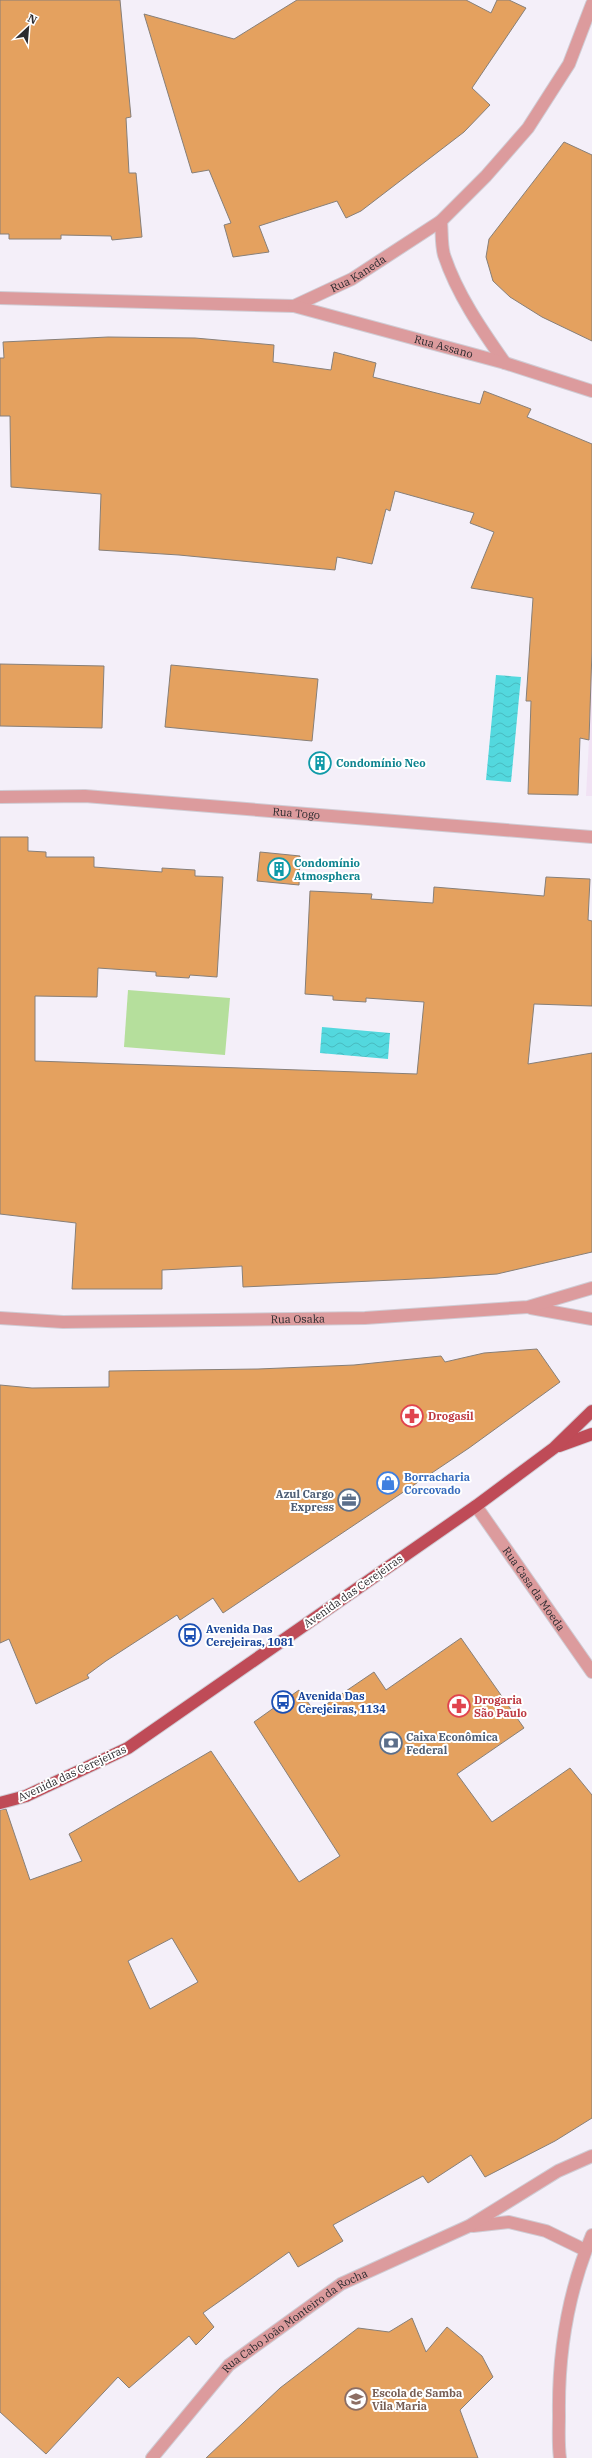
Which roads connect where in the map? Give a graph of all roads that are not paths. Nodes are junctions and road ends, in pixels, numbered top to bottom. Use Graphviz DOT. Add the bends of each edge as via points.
graph roads {
  1 [pos="592,4"];
  2 [pos="441,220"];
  3 [pos="0,298"];
  4 [pos="294,306"];
  5 [pos="505,363"];
  6 [pos="592,391"];
  7 [pos="0,798"];
  8 [pos="592,837"];
  9 [pos="592,1288"];
  10 [pos="528,1307"];
  11 [pos="0,1318"];
  12 [pos="592,1319"];
  13 [pos="592,1411"];
  14 [pos="592,1434"];
  15 [pos="554,1448"];
  16 [pos="476,1506"];
  17 [pos="592,1672"];
  18 [pos="0,1804"];
  19 [pos="592,2156"];
  20 [pos="469,2226"];
  21 [pos="592,2235"];
  22 [pos="585,2250"];
  23 [pos="152,2458"];
  24 [pos="560,2458"];
  1 -- 2 [label="street, Rua Kaneda" via="569,64 528,128 486,176"];
  2 -- 4 [label="street, Rua Kaneda" via="352,279"];
  2 -- 5 [label="street" via="444,253 459,289 476,323"];
  3 -- 4 [label="street, Rua Kaneda"];
  4 -- 5 [label="street, Rua Assano"];
  5 -- 6 [label="street, Rua Assano"];
  7 -- 8 [label="street, Rua Togo" via="85,796"];
  9 -- 10 [label="street, Rua Osaka"];
  10 -- 11 [label="street, Rua Osaka" via="365,1318 63,1322"];
  10 -- 12 [label="street"];
  13 -- 15 [label="main road"];
  14 -- 15 [label="main road"];
  15 -- 16 [label="main road, Avenida das Cerejeiras"];
  16 -- 17 [label="street, Rua Casa da Moeda"];
  16 -- 18 [label="main road, Avenida das Cerejeiras" via="128,1748 26,1796"];
  19 -- 20 [label="street, Rua Cabo João Monteiro da Rocha" via="558,2171"];
  20 -- 22 [label="street, Rua Cabo João Monteiro da Rocha" via="509,2222 546,2231"];
  20 -- 23 [label="street, Rua Cabo João Monteiro da Rocha" via="341,2284 229,2365"];
  21 -- 22 [label="street"];
  22 -- 24 [label="street" via="563,2337 559,2389"];
}
